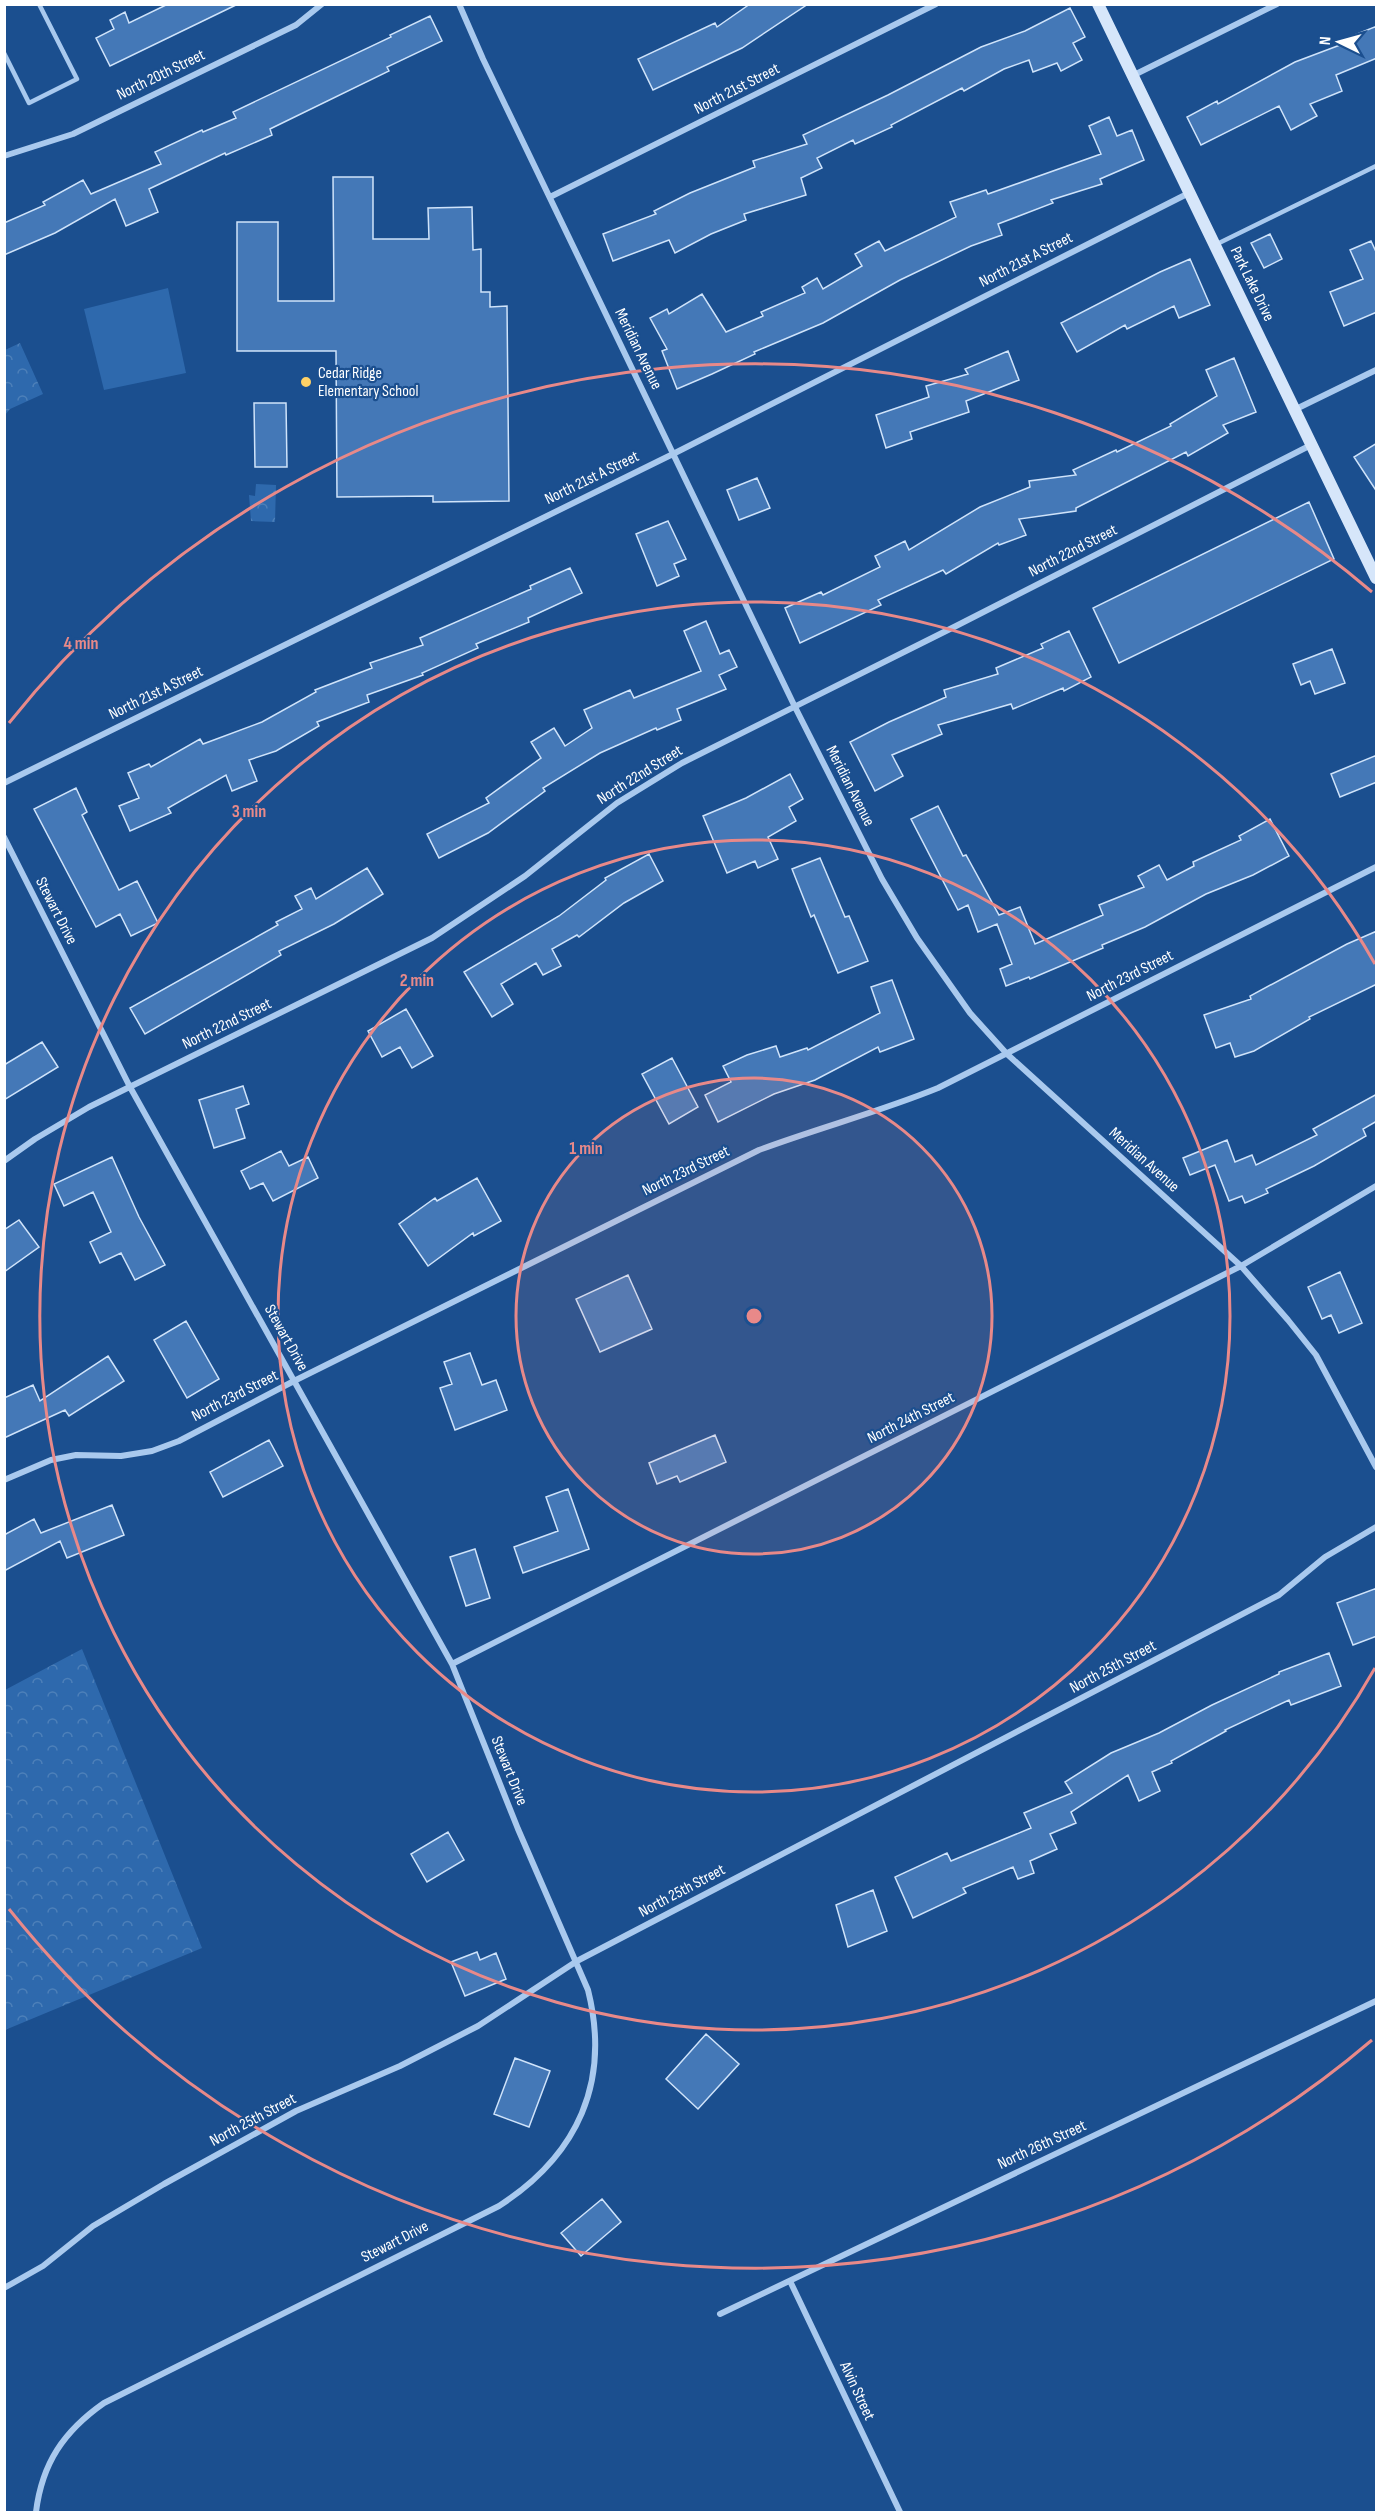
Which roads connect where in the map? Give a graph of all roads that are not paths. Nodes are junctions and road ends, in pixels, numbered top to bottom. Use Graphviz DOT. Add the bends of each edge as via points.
graph roads {
  1 [pos="39,4"];
  2 [pos="322,4"];
  3 [pos="459,4"];
  4 [pos="936,4"];
  5 [pos="1098,4"];
  6 [pos="1277,4"];
  7 [pos="4,53"];
  8 [pos="1132,76"];
  9 [pos="4,156"];
  10 [pos="1377,166"];
  11 [pos="1189,193"];
  12 [pos="550,197"];
  13 [pos="1215,246"];
  14 [pos="1377,369"];
  15 [pos="1294,410"];
  16 [pos="1311,445"];
  17 [pos="673,454"];
  18 [pos="1377,578"];
  19 [pos="795,707"];
  20 [pos="4,783"];
  21 [pos="4,837"];
  22 [pos="1377,867"];
  23 [pos="1007,1054"];
  24 [pos="130,1087"];
  25 [pos="4,1161"];
  26 [pos="1377,1186"];
  27 [pos="1241,1266"];
  28 [pos="294,1381"];
  29 [pos="1377,1467"];
  30 [pos="4,1480"];
  31 [pos="1377,1527"];
  32 [pos="452,1664"];
  33 [pos="577,1961"];
  34 [pos="1377,2001"];
  35 [pos="790,2281"];
  36 [pos="4,2288"];
  37 [pos="720,2314"];
  38 [pos="36,2512"];
  39 [pos="900,2512"];
  1 -- 7 [label="lane" via="77,79 29,103"];
  2 -- 9 [label="street, North 20th Street" via="296,25 73,134"];
  3 -- 12 [label="street, Meridian Avenue"];
  4 -- 12 [label="street, North 21st Street"];
  5 -- 8 [label="street, Park Lake Drive"];
  6 -- 8 [label="street"];
  8 -- 11 [label="street, Park Lake Drive"];
  10 -- 13 [label="lane"];
  11 -- 13 [label="street, Park Lake Drive"];
  11 -- 17 [label="street, North 21st A Street"];
  12 -- 17 [label="street, Meridian Avenue"];
  13 -- 15 [label="street, Park Lake Drive"];
  14 -- 15 [label="street"];
  15 -- 16 [label="street, Park Lake Drive"];
  16 -- 18 [label="street, Park Lake Drive"];
  16 -- 19 [label="street, North 22nd Street"];
  17 -- 19 [label="street, Meridian Avenue"];
  17 -- 20 [label="street, North 21st A Street"];
  19 -- 23 [label="street, Meridian Avenue" via="882,879 917,938 970,1013"];
  19 -- 24 [label="street, North 22nd Street" via="682,763 617,803 525,876 432,938"];
  21 -- 24 [label="street, Stewart Drive"];
  22 -- 23 [label="street, North 23rd Street"];
  23 -- 27 [label="street, Meridian Avenue"];
  23 -- 28 [label="street, North 23rd Street" via="892,1107 759,1150"];
  24 -- 25 [label="street, North 22nd Street" via="89,1107"];
  24 -- 28 [label="street, Stewart Drive"];
  26 -- 27 [label="street, North 24th Street"];
  27 -- 29 [label="street, Meridian Avenue" via="1316,1355"];
  27 -- 32 [label="street, North 24th Street"];
  28 -- 30 [label="street, North 23rd Street" via="152,1451 121,1456 76,1455 51,1460"];
  28 -- 32 [label="street, Stewart Drive"];
  31 -- 33 [label="street, North 25th Street" via="1325,1557 1279,1595"];
  32 -- 33 [label="street, Stewart Drive" via="518,1829"];
  33 -- 36 [label="street, North 25th Street" via="477,2026 400,2066 296,2111 164,2184 93,2226 43,2266"];
  33 -- 38 [label="street, Stewart Drive" via="593,2012 594,2070 572,2134 543,2173 499,2206 104,2403 85,2416 52,2457 38,2491"];
  34 -- 35 [label="street, North 26th Street"];
  35 -- 37 [label="street, North 26th Street"];
  35 -- 39 [label="street, Alvin Street"];
}
